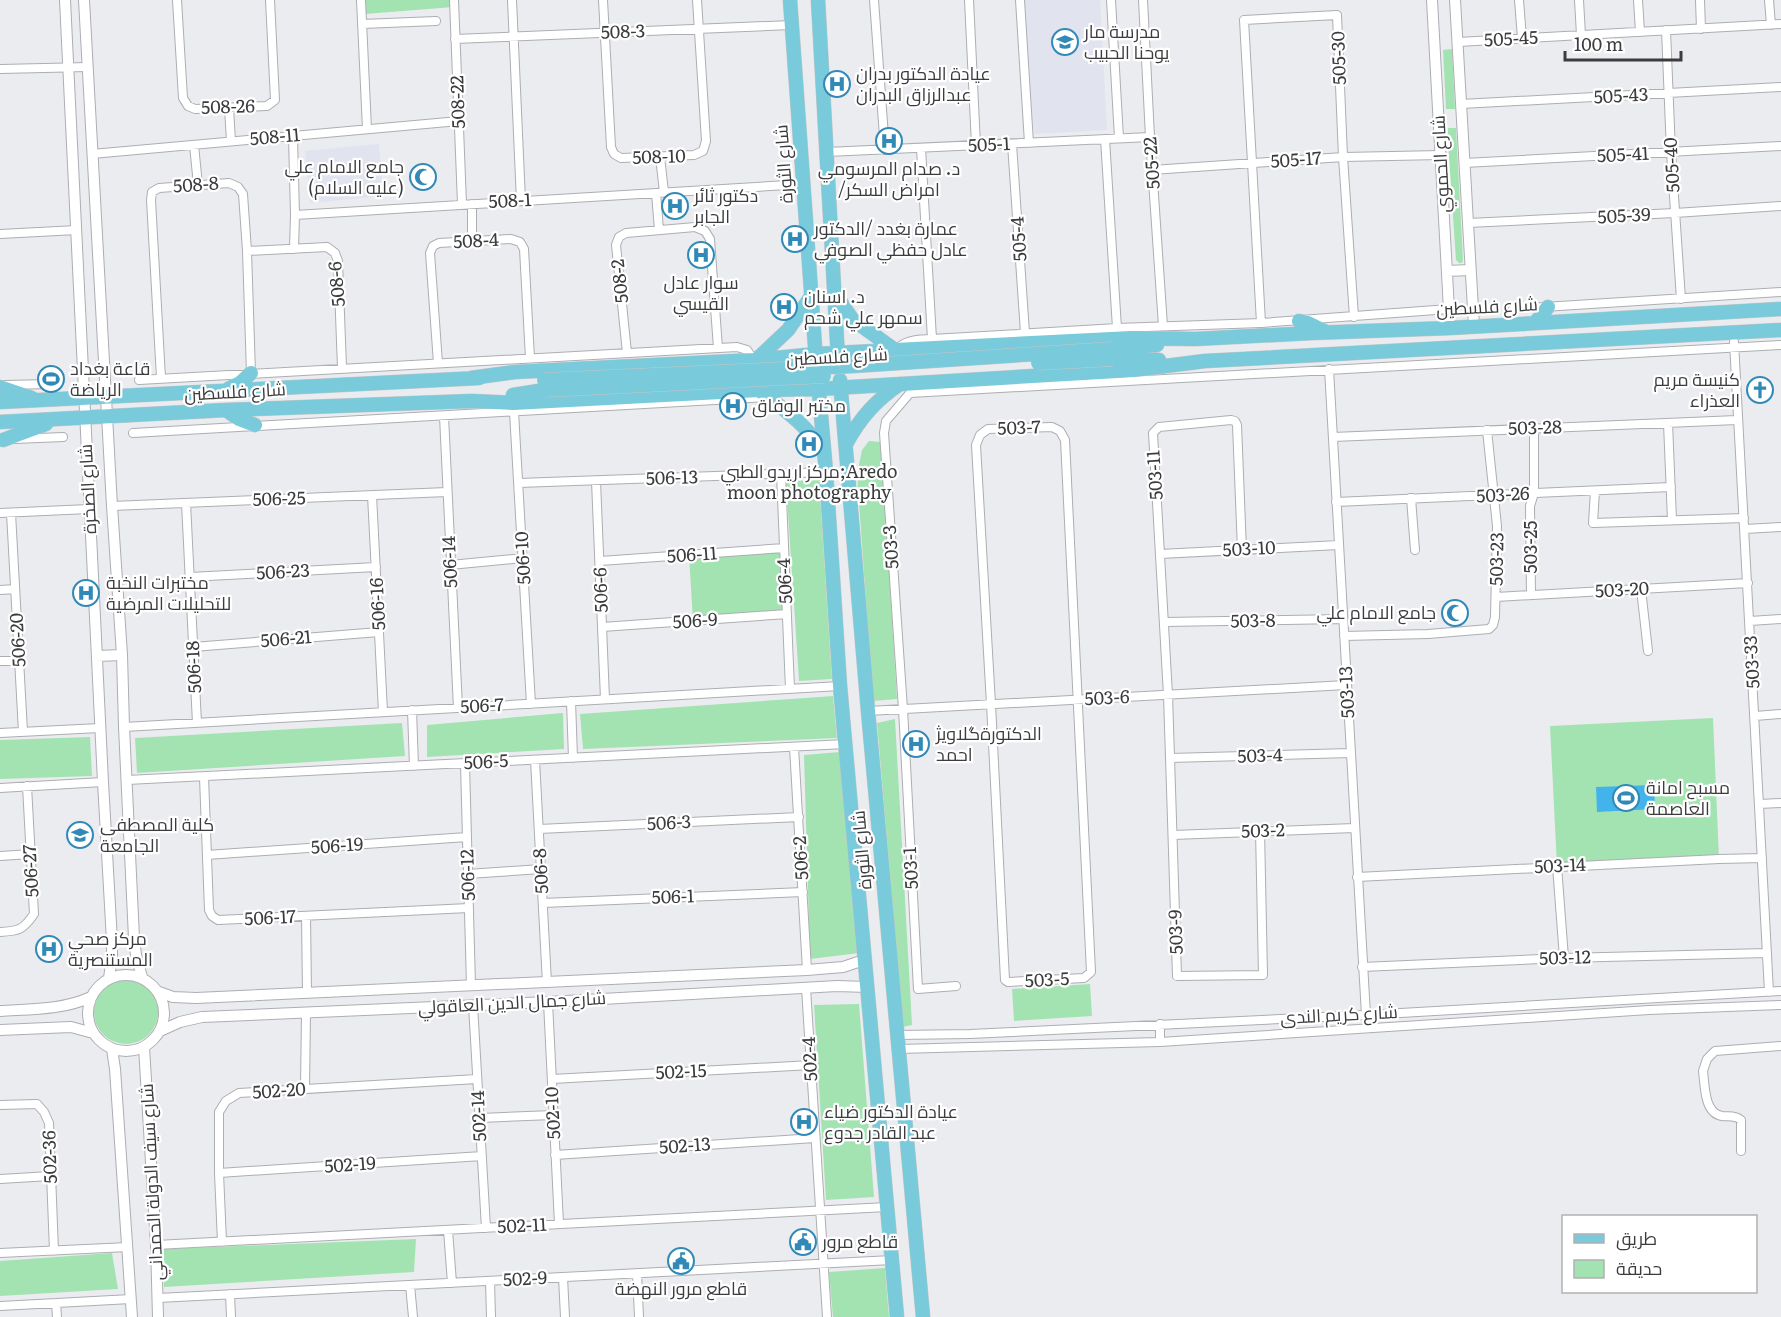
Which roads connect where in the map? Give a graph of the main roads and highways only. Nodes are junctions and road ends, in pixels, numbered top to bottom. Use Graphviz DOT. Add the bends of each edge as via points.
graph roads {
  1 [pos="790,0"];
  2 [pos="818,0"];
  3 [pos="824,92"];
  4 [pos="797,94"];
  5 [pos="835,294"];
  6 [pos="812,295"];
  7 [pos="1548,307"];
  8 [pos="1781,309"];
  9 [pos="1299,321"];
  10 [pos="1534,323"];
  11 [pos="1781,330"];
  12 [pos="1326,332"];
  13 [pos="1195,339"];
  14 [pos="895,350"];
  15 [pos="1112,354"];
  16 [pos="838,356"];
  17 [pos="816,357"];
  18 [pos="755,360"];
  19 [pos="1205,361"];
  20 [pos="251,374"];
  21 [pos="471,378"];
  22 [pos="840,383"];
  23 [pos="544,385"];
  24 [pos="818,385"];
  25 [pos="0,386"];
  26 [pos="906,388"];
  27 [pos="222,391"];
  28 [pos="763,394"];
  29 [pos="37,399"];
  30 [pos="472,400"];
  31 [pos="0,402"];
  32 [pos="226,410"];
  33 [pos="55,419"];
  34 [pos="0,422"];
  35 [pos="255,425"];
  36 [pos="2,440"];
  37 [pos="846,444"];
  38 [pos="823,452"];
  39 [pos="880,843"];
  40 [pos="854,845"];
  41 [pos="897,1317"];
  42 [pos="923,1317"];
  1 -- 4 [label="main road, شارع الثورة"];
  2 -- 3 [label="main road"];
  3 -- 4 [label="main road"];
  3 -- 5 [label="main road"];
  4 -- 6 [label="main road, شارع الثورة"];
  5 -- 14 [label="main road" via="852,320"];
  5 -- 16 [label="main road"];
  6 -- 17 [label="main road, شارع الثورة"];
  6 -- 18 [label="main road" via="788,330"];
  7 -- 10 [label="main road"];
  8 -- 10 [label="main road, شارع فلسطين"];
  9 -- 12 [label="main road"];
  10 -- 12 [label="main road, شارع فلسطين"];
  11 -- 19 [label="main road, شارع فلسطين" via="1509,352"];
  12 -- 13 [label="main road, شارع فلسطين"];
  13 -- 14 [label="main road, شارع فلسطين" via="1132,338"];
  13 -- 15 [label="main road, شارع فلسطين"];
  14 -- 16 [label="main road, شارع فلسطين"];
  15 -- 19 [label="main road, شارع فلسطين"];
  15 -- 23 [label="main road, شارع فلسطين, bridge" via="855,375"];
  16 -- 17 [label="main road, شارع فلسطين"];
  17 -- 18 [label="main road, شارع فلسطين"];
  18 -- 21 [label="main road, شارع فلسطين" via="515,372"];
  19 -- 26 [label="main road, شارع فلسطين"];
  20 -- 27 [label="main road"];
  21 -- 23 [label="main road, شارع فلسطين"];
  21 -- 27 [label="main road, شارع فلسطين"];
  22 -- 24 [label="main road, شارع فلسطين"];
  22 -- 26 [label="main road, شارع فلسطين"];
  22 -- 37 [label="main road, شارع الثورة"];
  23 -- 30 [label="main road, شارع فلسطين"];
  24 -- 28 [label="main road, شارع فلسطين"];
  24 -- 38 [label="main road, شارع الثورة"];
  25 -- 29 [label="main road"];
  26 -- 37 [label="main road" via="885,394 868,409"];
  27 -- 29 [label="main road, شارع فلسطين"];
  28 -- 30 [label="main road, شارع فلسطين" via="513,403"];
  28 -- 38 [label="main road" via="795,418"];
  29 -- 31 [label="main road, شارع فلسطين"];
  30 -- 32 [label="main road, شارع فلسطين"];
  32 -- 33 [label="main road, شارع فلسطين"];
  32 -- 35 [label="main road"];
  33 -- 34 [label="main road, شارع فلسطين"];
  33 -- 36 [label="main road"];
  37 -- 39 [label="main road, شارع الثورة"];
  38 -- 40 [label="main road, شارع الثورة"];
  39 -- 40 [label="main road"];
  39 -- 42 [label="main road, شارع الثورة"];
  40 -- 41 [label="main road, شارع الثورة"];
}
